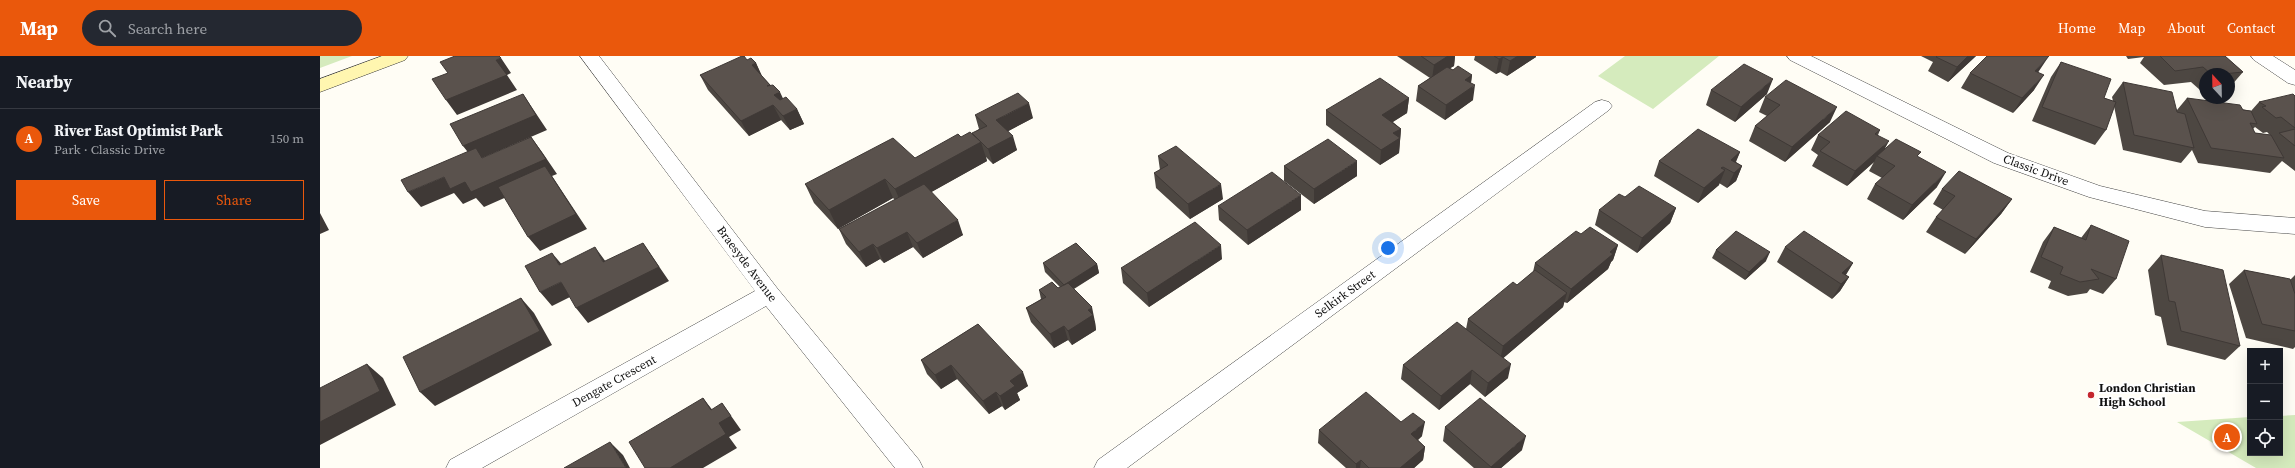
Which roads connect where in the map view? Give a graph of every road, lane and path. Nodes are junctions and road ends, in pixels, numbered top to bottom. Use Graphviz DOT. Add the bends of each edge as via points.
graph roads {
  1 [pos="400,56"];
  2 [pos="589,56"];
  3 [pos="1796,56"];
  4 [pos="2260,56"];
  5 [pos="2295,79"];
  6 [pos="320,86"];
  7 [pos="1602,106"];
  8 [pos="2295,226"];
  9 [pos="769,294"];
  10 [pos="459,468"];
  11 [pos="910,468"];
  12 [pos="1107,468"];
  1 -- 6 [label="main road"];
  2 -- 9 [label="street, Braesyde Avenue"];
  3 -- 8 [label="street, Classic Drive" via="2001,158 2096,192 2205,219"];
  4 -- 5 [label="street"];
  7 -- 12 [label="street, Selkirk Street"];
  9 -- 10 [label="street, Dengate Crescent"];
  9 -- 11 [label="street, Braesyde Avenue"];
}
